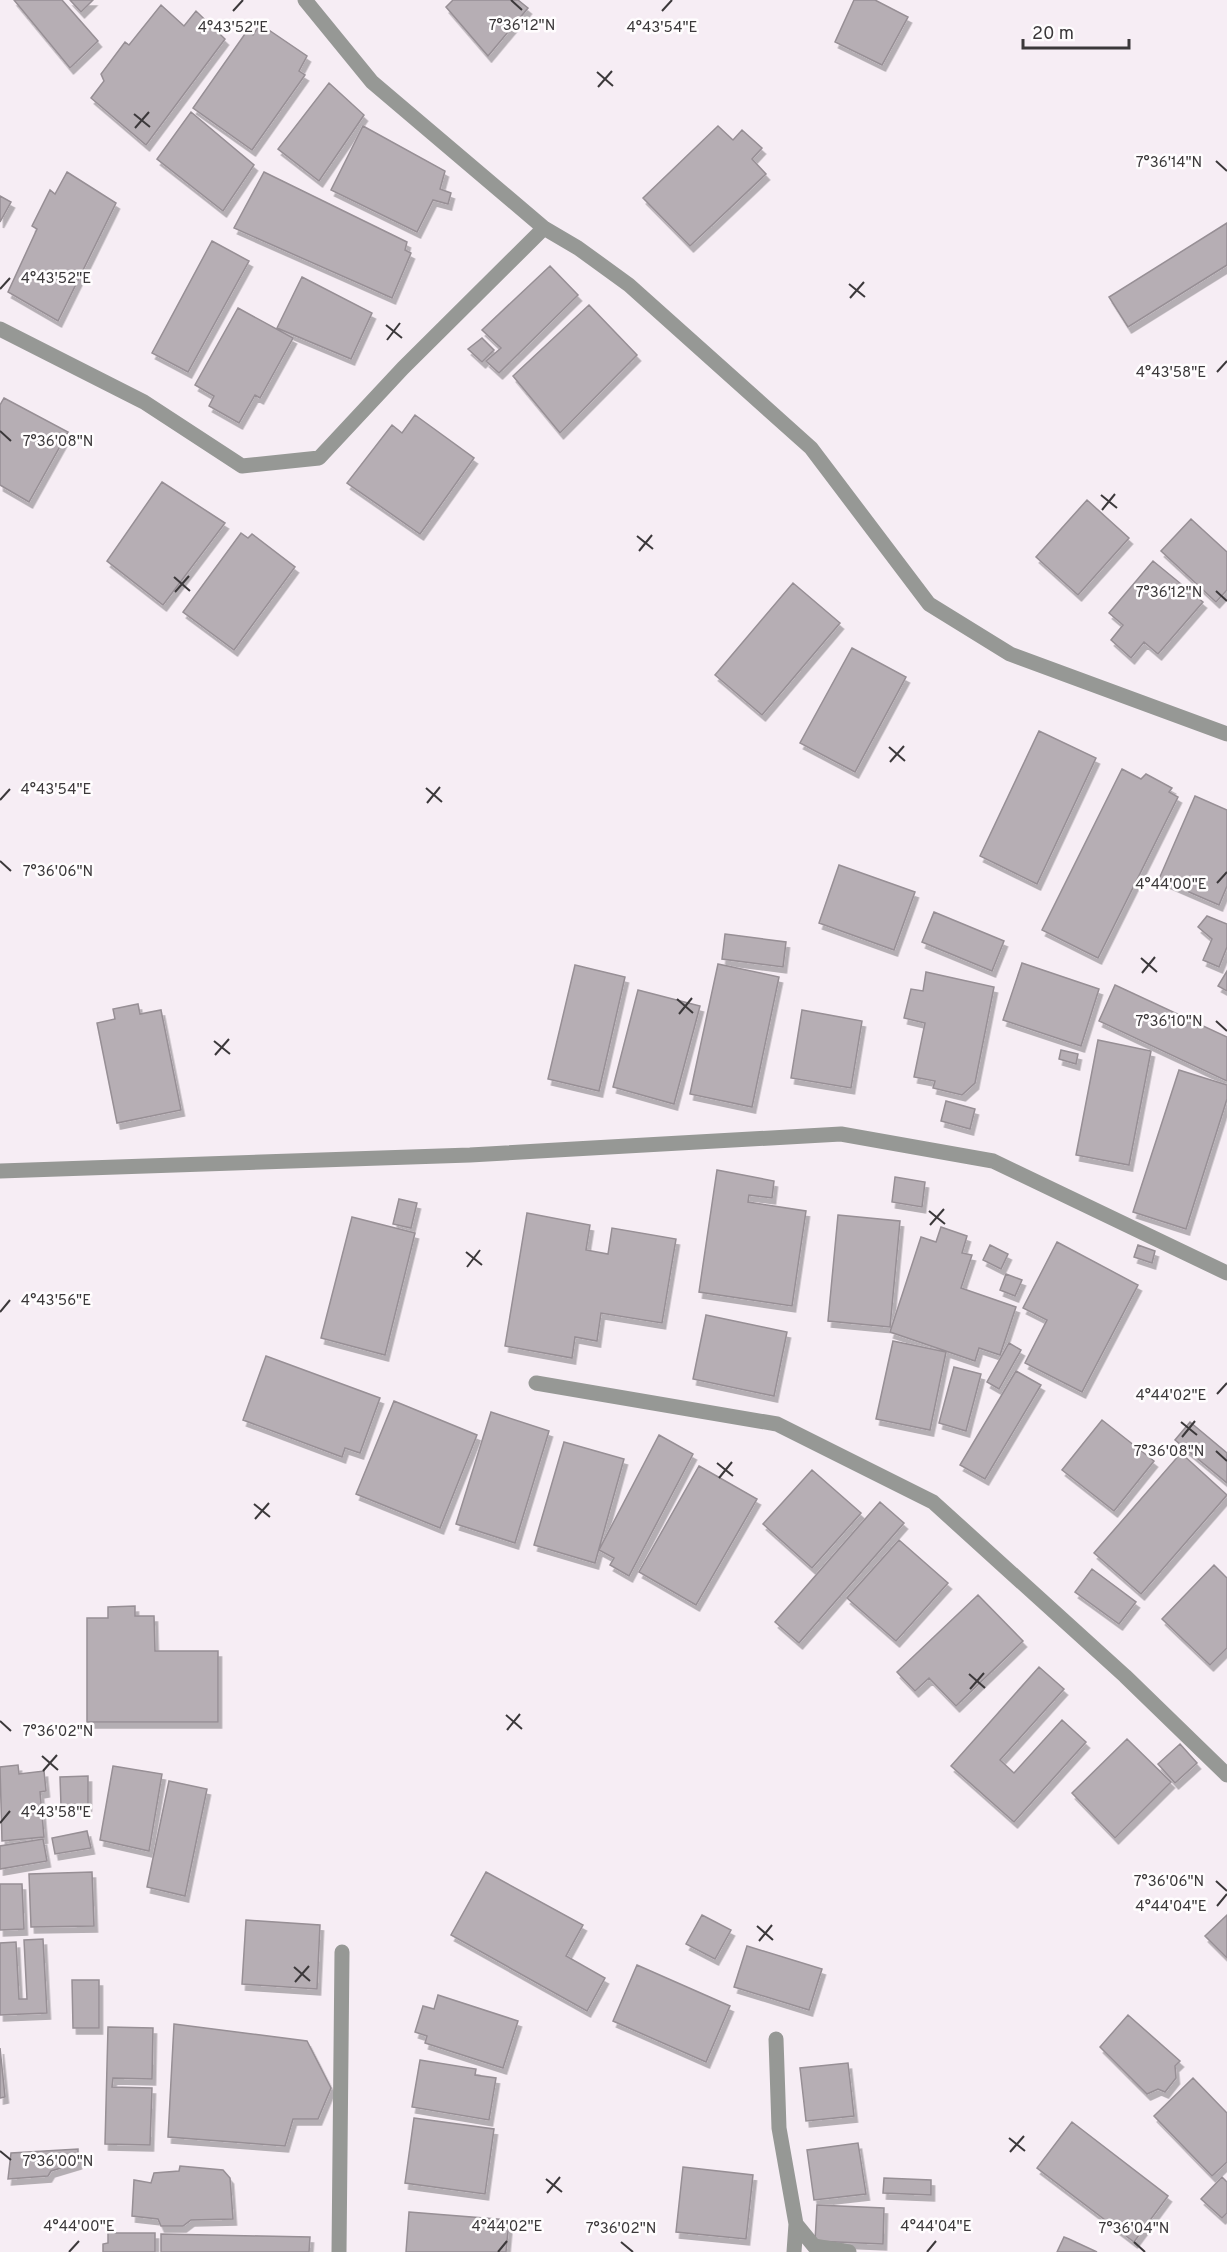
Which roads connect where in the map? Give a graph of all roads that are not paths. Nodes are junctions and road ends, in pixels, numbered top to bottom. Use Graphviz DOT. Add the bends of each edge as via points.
graph roads {
  1 [pos="305,0"];
  2 [pos="544,228"];
  3 [pos="0,329"];
  4 [pos="1227,734"];
  5 [pos="0,1171"];
  6 [pos="1227,1273"];
  7 [pos="536,1383"];
  8 [pos="1227,1775"];
  9 [pos="342,1952"];
  10 [pos="776,2039"];
  11 [pos="795,2224"];
  12 [pos="339,2252"];
  13 [pos="794,2252"];
  14 [pos="849,2252"];
  1 -- 2 [label="street" via="372,82"];
  2 -- 3 [label="street" via="319,458 242,466 144,402"];
  2 -- 4 [label="street" via="629,285 812,447 929,604 1010,654"];
  5 -- 6 [label="street" via="470,1155 841,1134 993,1161"];
  7 -- 8 [label="street" via="777,1425 933,1502 1125,1676"];
  9 -- 12 [label="street"];
  10 -- 11 [label="street" via="779,2128"];
  11 -- 13 [label="street"];
  11 -- 14 [label="street" via="814,2246"];
}
